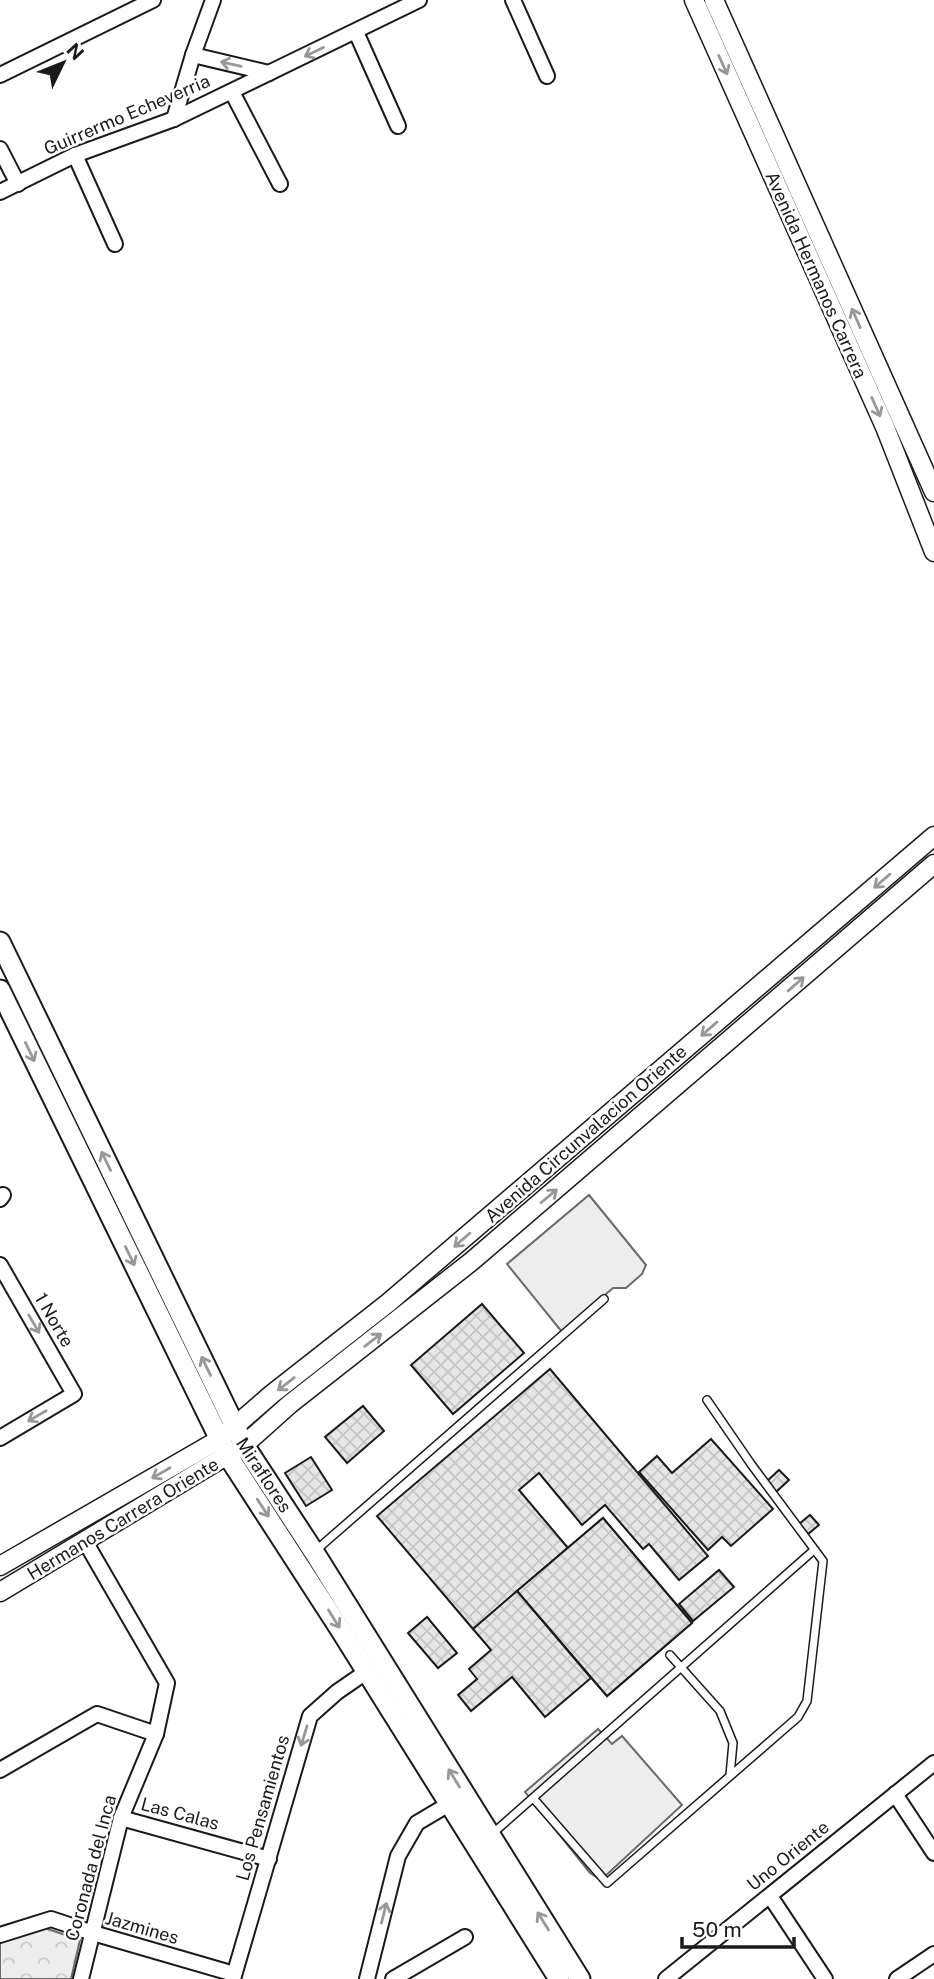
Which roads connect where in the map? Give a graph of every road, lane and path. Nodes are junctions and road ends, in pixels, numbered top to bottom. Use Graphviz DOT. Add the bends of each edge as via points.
graph roads {
  1 [pos="153,0"];
  2 [pos="213,0"];
  3 [pos="419,0"];
  4 [pos="513,0"];
  5 [pos="694,0"];
  6 [pos="713,0"];
  7 [pos="356,32"];
  8 [pos="193,55"];
  9 [pos="269,73"];
  10 [pos="0,75"];
  11 [pos="547,76"];
  12 [pos="232,92"];
  13 [pos="174,119"];
  14 [pos="397,126"];
  15 [pos="0,149"];
  16 [pos="75,155"];
  17 [pos="18,184"];
  18 [pos="280,184"];
  19 [pos="0,192"];
  20 [pos="115,244"];
  21 [pos="934,492"];
  22 [pos="934,552"];
  23 [pos="934,836"];
  24 [pos="934,864"];
  25 [pos="0,942"];
  26 [pos="2,999"];
  27 [pos="0,1265"];
  28 [pos="604,1299"];
  29 [pos="707,1400"];
  30 [pos="0,1438"];
  31 [pos="232,1442"];
  32 [pos="86,1543"];
  33 [pos="814,1550"];
  34 [pos="305,1557"];
  35 [pos="0,1566"];
  36 [pos="0,1592"];
  37 [pos="670,1655"];
  38 [pos="681,1668"];
  39 [pos="366,1672"];
  40 [pos="156,1734"];
  41 [pos="934,1763"];
  42 [pos="0,1770"];
  43 [pos="730,1776"];
  44 [pos="895,1794"];
  45 [pos="534,1799"];
  46 [pos="449,1804"];
  47 [pos="121,1818"];
  48 [pos="482,1841"];
  49 [pos="934,1853"];
  50 [pos="269,1859"];
  51 [pos="770,1896"];
  52 [pos="93,1933"];
  53 [pos="0,1935"];
  54 [pos="465,1937"];
  55 [pos="934,1954"];
  56 [pos="418,1965"];
  57 [pos="234,1977"];
  58 [pos="81,1979"];
  59 [pos="368,1979"];
  60 [pos="393,1979"];
  61 [pos="425,1979"];
  62 [pos="559,1979"];
  63 [pos="580,1979"];
  64 [pos="666,1979"];
  65 [pos="825,1979"];
  66 [pos="897,1979"];
  1 -- 10 [label="street"];
  2 -- 8 [label="street"];
  3 -- 7 [label="street, Guirrermo Echeverria"];
  4 -- 11 [label="street"];
  5 -- 22 [label="street, Avenida Hermanos Carrera, one-way" via="885,427"];
  21 -- 6 [label="street, Avenida Hermanos Carrera, one-way"];
  7 -- 9 [label="street, Guirrermo Echeverria, one-way"];
  7 -- 14 [label="street"];
  9 -- 8 [label="street, Guirrermo Echeverria, one-way"];
  8 -- 13 [label="street"];
  9 -- 12 [label="street, Guirrermo Echeverria"];
  12 -- 13 [label="street, Guirrermo Echeverria"];
  12 -- 18 [label="street"];
  13 -- 16 [label="street, Guirrermo Echeverria"];
  15 -- 17 [label="street"];
  16 -- 17 [label="street, Guirrermo Echeverria"];
  16 -- 20 [label="street"];
  17 -- 19 [label="street, Guirrermo Echeverria"];
  23 -- 31 [label="street, Avenida Circunvalacion Oriente, one-way" via="388,1303 272,1394"];
  31 -- 24 [label="street, Avenida Circunvalacion Oriente, one-way" via="290,1404 472,1261"];
  31 -- 25 [label="main road, Miraflores, one-way"];
  26 -- 31 [label="main road, Miraflores, one-way"];
  27 -- 30 [label="street, 1 Norte, one-way" via="74,1394"];
  28 -- 34 [label="lane"];
  29 -- 33 [label="lane"];
  31 -- 32 [label="street, Hermanos Carrera Oriente"];
  31 -- 34 [label="main road, Miraflores"];
  31 -- 35 [label="street, Hermanos Carrera Oriente, one-way"];
  32 -- 36 [label="street, Hermanos Carrera Oriente"];
  32 -- 40 [label="street, Coronada del Inca" via="167,1683"];
  33 -- 38 [label="lane"];
  33 -- 43 [label="lane" via="823,1561 807,1701 798,1717"];
  34 -- 39 [label="main road, Miraflores, one-way"];
  48 -- 34 [label="main road, Miraflores, one-way"];
  37 -- 38 [label="lane"];
  38 -- 43 [label="lane" via="720,1711 733,1743"];
  38 -- 45 [label="lane"];
  39 -- 46 [label="main road, Miraflores"];
  39 -- 50 [label="street, Los Pensamientos, one-way" via="310,1716"];
  40 -- 42 [label="street" via="97,1714"];
  40 -- 47 [label="street, Coronada del Inca"];
  41 -- 44 [label="street, Uno Oriente"];
  43 -- 45 [label="lane" via="607,1883"];
  44 -- 49 [label="street"];
  44 -- 51 [label="street, Uno Oriente"];
  45 -- 48 [label="lane"];
  46 -- 48 [label="main road, Miraflores"];
  59 -- 46 [label="street, one-way" via="398,1856 417,1823"];
  47 -- 50 [label="street, Las Calas"];
  47 -- 52 [label="street, Coronada del Inca"];
  48 -- 62 [label="main road, Miraflores"];
  63 -- 48 [label="main road, Miraflores, one-way"];
  50 -- 57 [label="street, Los Pensamientos"];
  51 -- 64 [label="street, Uno Oriente"];
  51 -- 65 [label="street"];
  52 -- 53 [label="street, Jazmines" via="51,1919"];
  52 -- 57 [label="street, Jazmines"];
  52 -- 58 [label="street, Coronada del Inca"];
  54 -- 56 [label="street"];
  55 -- 66 [label="street"];
  56 -- 60 [label="street"];
  56 -- 61 [label="street"];
}
